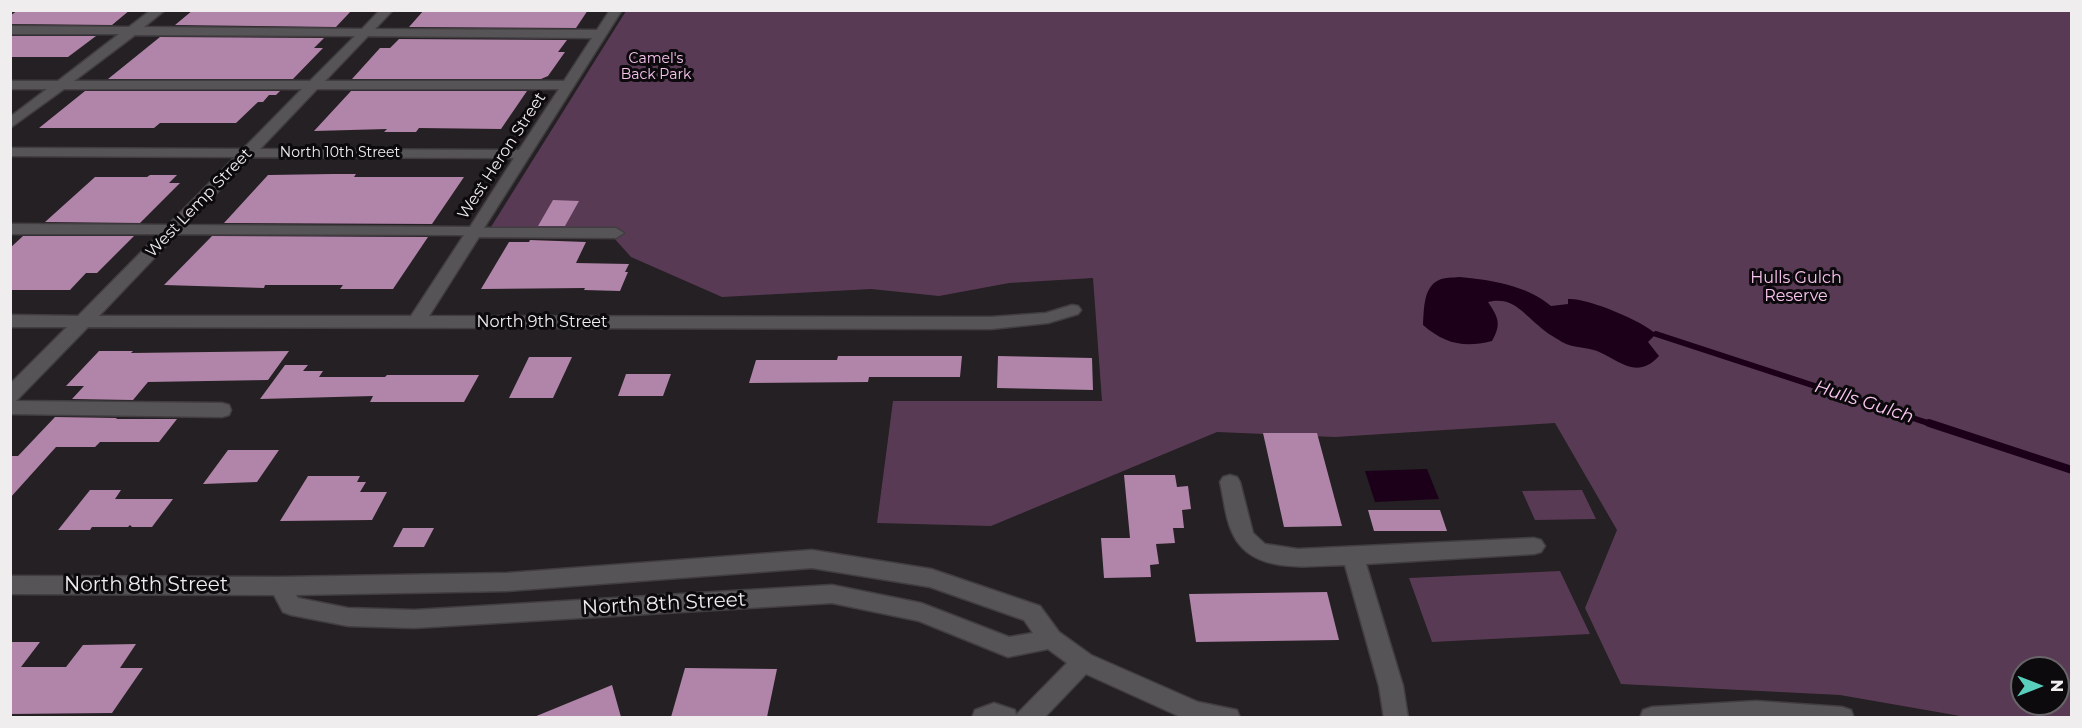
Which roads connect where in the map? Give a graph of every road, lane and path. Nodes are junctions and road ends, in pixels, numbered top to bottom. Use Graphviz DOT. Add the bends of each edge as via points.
graph roads {
  1 [pos="159,10"];
  2 [pos="387,10"];
  3 [pos="616,10"];
  4 [pos="10,30"];
  5 [pos="133,31"];
  6 [pos="367,31"];
  7 [pos="602,34"];
  8 [pos="10,85"];
  9 [pos="62,85"];
  10 [pos="314,85"];
  11 [pos="568,86"];
  12 [pos="10,124"];
  13 [pos="10,152"];
  14 [pos="249,152"];
  15 [pos="525,154"];
  16 [pos="10,229"];
  17 [pos="174,229"];
  18 [pos="475,231"];
  19 [pos="616,234"];
  20 [pos="1072,310"];
  21 [pos="10,321"];
  22 [pos="84,321"];
  23 [pos="417,321"];
  24 [pos="10,396"];
  25 [pos="10,407"];
  26 [pos="222,410"];
  27 [pos="1230,483"];
  28 [pos="1534,546"];
  29 [pos="1353,555"];
  30 [pos="10,585"];
  31 [pos="281,586"];
  32 [pos="1051,639"];
  33 [pos="1083,662"];
  34 [pos="984,717"];
  35 [pos="1006,717"];
  36 [pos="1027,717"];
  37 [pos="1228,717"];
  38 [pos="1396,717"];
  39 [pos="1652,717"];
  40 [pos="1842,717"];
  1 -- 5 [label="street"];
  2 -- 6 [label="street, West Lemp Street"];
  3 -- 7 [label="street, West Heron Street"];
  4 -- 5 [label="street"];
  5 -- 6 [label="street"];
  5 -- 9 [label="street"];
  6 -- 7 [label="street"];
  6 -- 10 [label="street, West Lemp Street"];
  7 -- 11 [label="street, West Heron Street"];
  8 -- 9 [label="street"];
  9 -- 10 [label="street"];
  9 -- 12 [label="street"];
  10 -- 11 [label="street"];
  10 -- 14 [label="street, West Lemp Street"];
  11 -- 15 [label="street, West Heron Street"];
  13 -- 14 [label="street, North 10th Street"];
  14 -- 15 [label="street, North 10th Street"];
  14 -- 17 [label="street, West Lemp Street"];
  15 -- 18 [label="street, West Heron Street"];
  16 -- 17 [label="street"];
  17 -- 18 [label="street"];
  17 -- 22 [label="street, West Lemp Street"];
  18 -- 19 [label="street"];
  18 -- 23 [label="street, West Heron Street"];
  20 -- 23 [label="street, North 9th Street" via="1048,318 991,323"];
  21 -- 22 [label="street, North 9th Street"];
  22 -- 23 [label="street, North 9th Street"];
  22 -- 24 [label="street, West Lemp Street"];
  25 -- 26 [label="street"];
  27 -- 29 [label="street" via="1243,532 1255,550 1292,556"];
  28 -- 29 [label="street"];
  29 -- 38 [label="street" via="1391,686"];
  30 -- 31 [label="street, North 8th Street"];
  31 -- 32 [label="street, North 8th Street" via="507,582 812,559 931,578 1032,612"];
  31 -- 32 [label="street, North 8th Street" via="291,606 348,617 414,619 832,594 921,612 1008,647"];
  32 -- 33 [label="street, North 8th Street"];
  33 -- 36 [label="street"];
  33 -- 37 [label="street, North 8th Street" via="1196,712"];
  34 -- 35 [label="street"];
  39 -- 40 [label="street" via="1756,712"];
}
